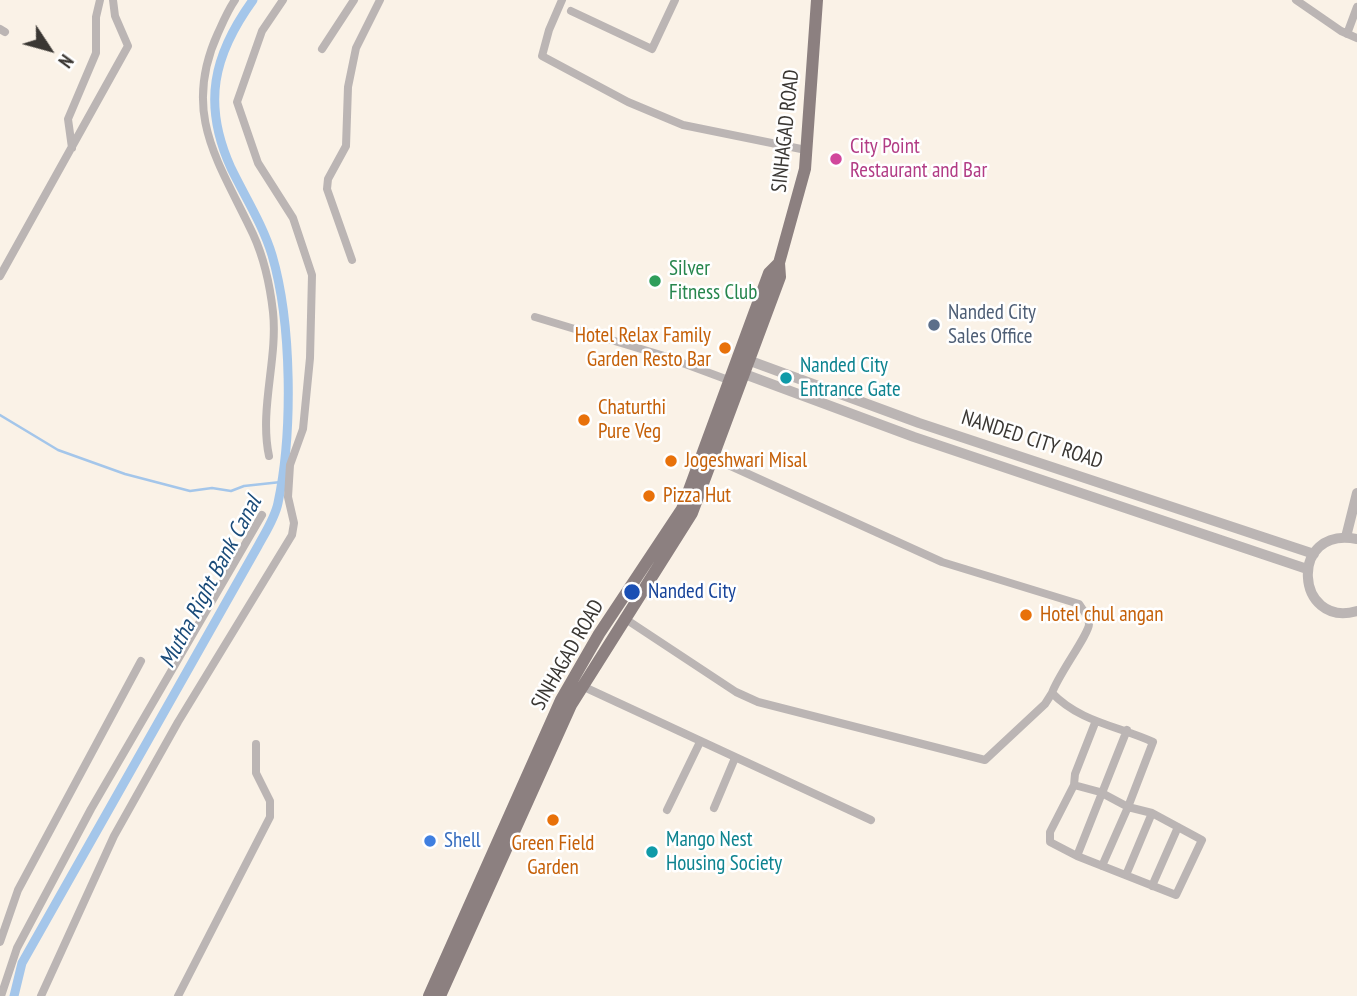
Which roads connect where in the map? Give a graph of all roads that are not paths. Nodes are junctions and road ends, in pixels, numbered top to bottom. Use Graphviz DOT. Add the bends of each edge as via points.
graph roads {
  1 [pos="100,0"];
  2 [pos="113,0"];
  3 [pos="235,0"];
  4 [pos="283,0"];
  5 [pos="354,0"];
  6 [pos="380,0"];
  7 [pos="562,0"];
  8 [pos="675,0"];
  9 [pos="817,0"];
  10 [pos="1296,0"];
  11 [pos="1357,7"];
  12 [pos="571,10"];
  13 [pos="1347,34"];
  14 [pos="1357,38"];
  15 [pos="322,49"];
  16 [pos="72,148"];
  17 [pos="806,150"];
  18 [pos="352,260"];
  19 [pos="0,276"];
  20 [pos="535,317"];
  21 [pos="745,359"];
  22 [pos="737,376"];
  23 [pos="902,417"];
  24 [pos="898,431"];
  25 [pos="269,456"];
  26 [pos="713,458"];
  27 [pos="1357,493"];
  28 [pos="687,511"];
  29 [pos="262,515"];
  30 [pos="1346,537"];
  31 [pos="1357,539"];
  32 [pos="1314,554"];
  33 [pos="656,561"];
  34 [pos="1307,569"];
  35 [pos="1357,611"];
  36 [pos="624,618"];
  37 [pos="141,661"];
  38 [pos="582,687"];
  39 [pos="1052,693"];
  40 [pos="1095,723"];
  41 [pos="1127,730"];
  42 [pos="547,742"];
  43 [pos="700,742"];
  44 [pos="256,744"];
  45 [pos="735,758"];
  46 [pos="1074,785"];
  47 [pos="1100,792"];
  48 [pos="714,807"];
  49 [pos="1128,807"];
  50 [pos="667,810"];
  51 [pos="1152,813"];
  52 [pos="871,820"];
  53 [pos="1178,827"];
  54 [pos="1077,856"];
  55 [pos="1102,866"];
  56 [pos="1126,875"];
  57 [pos="1152,886"];
  58 [pos="459,940"];
  59 [pos="0,942"];
  60 [pos="1,996"];
  61 [pos="41,996"];
  62 [pos="178,996"];
  63 [pos="429,996"];
  64 [pos="440,996"];
  1 -- 16 [label="street" via="96,53 68,119"];
  2 -- 16 [label="street" via="128,46"];
  3 -- 25 [label="street" via="208,55 201,98 207,134 267,273 273,315 266,432"];
  4 -- 61 [label="street" via="262,31 237,102 258,163 293,218 312,275 303,429 289,465 292,534 114,836"];
  5 -- 15 [label="street"];
  6 -- 18 [label="street" via="356,48 348,87 346,146 328,179 327,189"];
  7 -- 17 [label="street" via="542,56 628,102 684,125"];
  8 -- 12 [label="street" via="652,49"];
  9 -- 17 [label="main road, SINHAGAD ROAD"];
  10 -- 13 [label="street"];
  11 -- 13 [label="street"];
  13 -- 14 [label="street"];
  16 -- 19 [label="street"];
  17 -- 21 [label="main road, SINHAGAD ROAD" via="802,183 779,263 769,273"];
  20 -- 22 [label="street"];
  21 -- 22 [label="main road, SINHAGAD ROAD"];
  21 -- 23 [label="street, NANDED CITY ROAD"];
  22 -- 24 [label="street, NANDED CITY ROAD"];
  22 -- 26 [label="main road, SINHAGAD ROAD"];
  22 -- 28 [label="main road, SINHAGAD ROAD"];
  23 -- 24 [label="street"];
  23 -- 32 [label="street, NANDED CITY ROAD"];
  24 -- 34 [label="street, NANDED CITY ROAD"];
  26 -- 28 [label="main road, SINHAGAD ROAD"];
  26 -- 39 [label="street" via="942,562 1079,604 1088,617 1087,633 1060,671"];
  27 -- 30 [label="street"];
  28 -- 33 [label="main road, SINHAGAD ROAD"];
  29 -- 60 [label="street" via="91,808 17,948"];
  30 -- 31 [label="street"];
  30 -- 32 [label="street" via="1325,542"];
  32 -- 34 [label="street"];
  33 -- 36 [label="main road, SINHAGAD ROAD"];
  33 -- 42 [label="main road, SINHAGAD ROAD" via="595,641"];
  34 -- 35 [label="street" via="1309,590 1323,607 1343,613"];
  36 -- 38 [label="main road, SINHAGAD ROAD"];
  36 -- 39 [label="street" via="758,702 985,760"];
  37 -- 59 [label="street" via="18,890"];
  38 -- 42 [label="main road, SINHAGAD ROAD"];
  38 -- 43 [label="street"];
  39 -- 40 [label="street"];
  40 -- 41 [label="street"];
  40 -- 46 [label="street"];
  41 -- 47 [label="street"];
  41 -- 49 [label="street" via="1153,742"];
  42 -- 58 [label="main road, SINHAGAD ROAD"];
  43 -- 45 [label="street"];
  43 -- 50 [label="street"];
  44 -- 62 [label="street" via="256,773 270,801 271,817"];
  45 -- 48 [label="street"];
  45 -- 52 [label="street"];
  46 -- 47 [label="street"];
  46 -- 54 [label="street" via="1049,842"];
  47 -- 49 [label="street"];
  47 -- 54 [label="street"];
  49 -- 51 [label="street"];
  49 -- 55 [label="street"];
  51 -- 53 [label="street"];
  51 -- 56 [label="street"];
  53 -- 57 [label="street"];
  53 -- 57 [label="street" via="1202,840 1197,854 1176,895"];
  54 -- 55 [label="street"];
  55 -- 56 [label="street"];
  56 -- 57 [label="street"];
  58 -- 63 [label="main road, SINHAGAD ROAD"];
  58 -- 64 [label="main road, SINHAGAD ROAD"];
}
